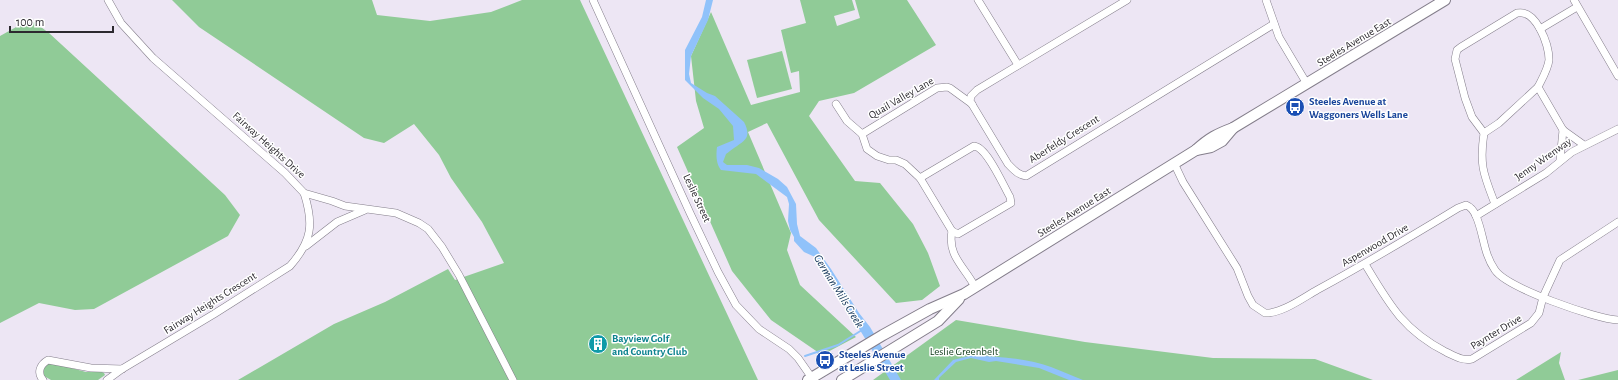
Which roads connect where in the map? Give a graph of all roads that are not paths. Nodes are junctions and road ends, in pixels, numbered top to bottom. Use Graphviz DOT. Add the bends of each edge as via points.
graph roads {
  1 [pos="108,0"];
  2 [pos="593,0"];
  3 [pos="978,0"];
  4 [pos="1127,0"];
  5 [pos="1266,0"];
  6 [pos="1445,0"];
  7 [pos="1576,3"];
  8 [pos="1274,24"];
  9 [pos="1540,29"];
  10 [pos="1018,65"];
  11 [pos="1618,76"];
  12 [pos="1307,84"];
  13 [pos="1538,86"];
  14 [pos="836,104"];
  15 [pos="972,104"];
  16 [pos="1618,129"];
  17 [pos="1563,130"];
  18 [pos="1484,133"];
  19 [pos="862,134"];
  20 [pos="1584,145"];
  21 [pos="1560,160"];
  22 [pos="1174,163"];
  23 [pos="920,178"];
  24 [pos="304,193"];
  25 [pos="1495,204"];
  26 [pos="367,209"];
  27 [pos="1476,216"];
  28 [pos="1618,222"];
  29 [pos="952,231"];
  30 [pos="303,248"];
  31 [pos="1365,264"];
  32 [pos="975,287"];
  33 [pos="964,294"];
  34 [pos="1543,297"];
  35 [pos="1618,320"];
  36 [pos="122,369"];
  37 [pos="852,376"];
  38 [pos="811,379"];
  39 [pos="43,380"];
  40 [pos="107,380"];
  41 [pos="513,380"];
  42 [pos="842,380"];
  1 -- 24 [label="street, Fairway Heights Drive" via="121,24 153,58 279,167"];
  2 -- 38 [label="street, Leslie Street" via="690,213 736,304 759,329 798,358"];
  3 -- 10 [label="street"];
  4 -- 10 [label="street"];
  5 -- 8 [label="street"];
  6 -- 12 [label="main road, Steeles Avenue East"];
  7 -- 9 [label="street"];
  7 -- 11 [label="street"];
  8 -- 12 [label="street"];
  8 -- 15 [label="street, Aberfeldy Crescent" via="1026,176 1008,164"];
  9 -- 13 [label="street" via="1548,45 1549,62"];
  9 -- 18 [label="street" via="1530,15 1517,13 1457,50 1455,59 1465,98 1472,116"];
  10 -- 15 [label="street" via="977,90 971,96"];
  12 -- 22 [label="main road, Steeles Avenue East" via="1233,128 1218,144 1196,150"];
  13 -- 17 [label="street, Jenny Wrenway"];
  13 -- 18 [label="street" via="1499,123"];
  14 -- 19 [label="street" via="847,121"];
  15 -- 19 [label="street, Quail Valley Lane" via="950,88 937,88"];
  16 -- 20 [label="street, Jenny Wrenway"];
  17 -- 20 [label="street, Jenny Wrenway"];
  17 -- 21 [label="street"];
  18 -- 25 [label="street" via="1481,162"];
  19 -- 23 [label="street" via="867,149 878,156 904,164"];
  20 -- 21 [label="street, Jenny Wrenway"];
  21 -- 25 [label="street, Jenny Wrenway" via="1546,173"];
  22 -- 31 [label="street, Aspenwood Drive" via="1183,182 1237,268 1253,305 1264,313 1281,309"];
  22 -- 32 [label="main road, Steeles Avenue East"];
  23 -- 29 [label="street"];
  23 -- 29 [label="street" via="974,146 984,151 991,162 1011,203 967,230 958,234"];
  24 -- 26 [label="street, Fairway Heights Drive" via="345,206"];
  24 -- 30 [label="street, Fairway Heights Crescent" via="311,223"];
  25 -- 27 [label="street, Jenny Wrenway"];
  26 -- 30 [label="street, Fairway Heights Crescent" via="337,222"];
  26 -- 41 [label="street, Fairway Heights Drive" via="396,213 428,229 459,275"];
  27 -- 31 [label="street, Aspenwood Drive" via="1470,206 1461,206"];
  27 -- 34 [label="street" via="1485,251 1495,271 1504,280"];
  28 -- 34 [label="street, Paynter Drive" via="1560,260"];
  29 -- 32 [label="street" via="952,250"];
  30 -- 36 [label="street, Fairway Heights Crescent" via="290,266"];
  31 -- 34 [label="street, Paynter Drive" via="1393,310 1405,324 1431,344 1459,359 1472,359 1531,323 1540,313"];
  32 -- 33 [label="main road, Steeles Avenue East"];
  33 -- 37 [label="main road, Steeles Avenue East" via="938,321"];
  33 -- 38 [label="main road, Steeles Avenue East" via="882,335"];
  34 -- 35 [label="street" via="1599,317"];
  36 -- 39 [label="street" via="91,368 48,360 40,368"];
  36 -- 40 [label="street, Fairway Heights Crescent"];
  37 -- 42 [label="main road, Steeles Avenue East"];
}
